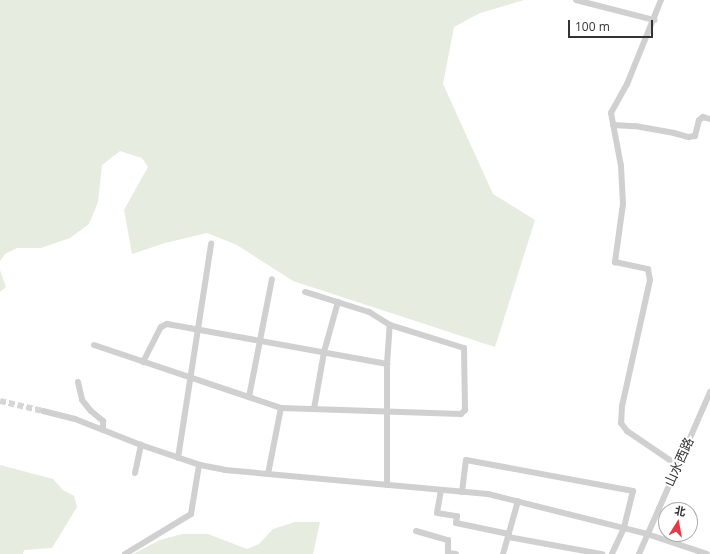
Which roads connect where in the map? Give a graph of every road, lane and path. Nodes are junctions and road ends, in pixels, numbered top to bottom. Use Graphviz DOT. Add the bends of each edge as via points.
graph roads {
  1 [pos="576,0"];
  2 [pos="661,0"];
  3 [pos="654,20"];
  4 [pos="710,119"];
  5 [pos="613,125"];
  6 [pos="211,244"];
  7 [pos="272,279"];
  8 [pos="305,292"];
  9 [pos="338,302"];
  10 [pos="390,325"];
  11 [pos="198,329"];
  12 [pos="259,341"];
  13 [pos="94,345"];
  14 [pos="324,352"];
  15 [pos="143,362"];
  16 [pos="387,364"];
  17 [pos="191,378"];
  18 [pos="78,382"];
  19 [pos="710,392"];
  20 [pos="249,397"];
  21 [pos="281,408"];
  22 [pos="314,409"];
  23 [pos="43,411"];
  24 [pos="387,411"];
  25 [pos="103,430"];
  26 [pos="141,445"];
  27 [pos="178,458"];
  28 [pos="199,464"];
  29 [pos="677,465"];
  30 [pos="135,473"];
  31 [pos="268,474"];
  32 [pos="387,485"];
  33 [pos="441,490"];
  34 [pos="462,492"];
  35 [pos="518,501"];
  36 [pos="624,528"];
  37 [pos="416,531"];
  38 [pos="647,534"];
  39 [pos="508,535"];
  40 [pos="124,554"];
  41 [pos="456,554"];
  42 [pos="503,554"];
  43 [pos="602,554"];
  44 [pos="612,554"];
  45 [pos="639,554"];
  46 [pos="707,554"];
  1 -- 3 [label="street"];
  2 -- 3 [label="street"];
  3 -- 5 [label="street" via="627,84 611,114"];
  4 -- 5 [label="street" via="700,120 695,136 688,137 643,127"];
  5 -- 29 [label="street" via="621,166 623,204 615,262 648,269 650,280 622,406 621,423 627,431"];
  6 -- 11 [label="street"];
  7 -- 12 [label="street"];
  8 -- 9 [label="street"];
  9 -- 10 [label="street" via="369,312"];
  9 -- 14 [label="street"];
  10 -- 16 [label="street"];
  10 -- 24 [label="street" via="465,349 465,410 461,414"];
  11 -- 12 [label="street"];
  11 -- 15 [label="street" via="167,324 161,327"];
  11 -- 17 [label="street"];
  12 -- 14 [label="street"];
  12 -- 20 [label="street"];
  13 -- 15 [label="street"];
  14 -- 16 [label="street"];
  14 -- 22 [label="street"];
  15 -- 17 [label="street"];
  16 -- 24 [label="street"];
  17 -- 20 [label="street"];
  17 -- 27 [label="street"];
  18 -- 25 [label="street" via="82,400 103,422"];
  19 -- 29 [label="street, 山水西路"];
  20 -- 21 [label="street"];
  21 -- 22 [label="street"];
  21 -- 31 [label="street"];
  22 -- 24 [label="street"];
  23 -- 25 [label="street" via="75,419"];
  24 -- 32 [label="street"];
  25 -- 26 [label="street"];
  26 -- 27 [label="street"];
  26 -- 30 [label="street"];
  27 -- 28 [label="street"];
  28 -- 31 [label="street" via="225,470"];
  28 -- 40 [label="street" via="191,514"];
  29 -- 38 [label="street, 山水西路"];
  31 -- 32 [label="street"];
  32 -- 33 [label="street"];
  33 -- 34 [label="street"];
  33 -- 39 [label="street" via="437,513 457,516 456,523"];
  34 -- 35 [label="street" via="488,494"];
  34 -- 36 [label="street" via="466,460 634,492"];
  35 -- 36 [label="street"];
  35 -- 39 [label="street"];
  36 -- 38 [label="street"];
  36 -- 44 [label="street"];
  37 -- 41 [label="street" via="448,540 448,553"];
  38 -- 45 [label="street, 山水西路"];
  38 -- 46 [label="street"];
  39 -- 42 [label="street"];
  39 -- 43 [label="street"];
}
